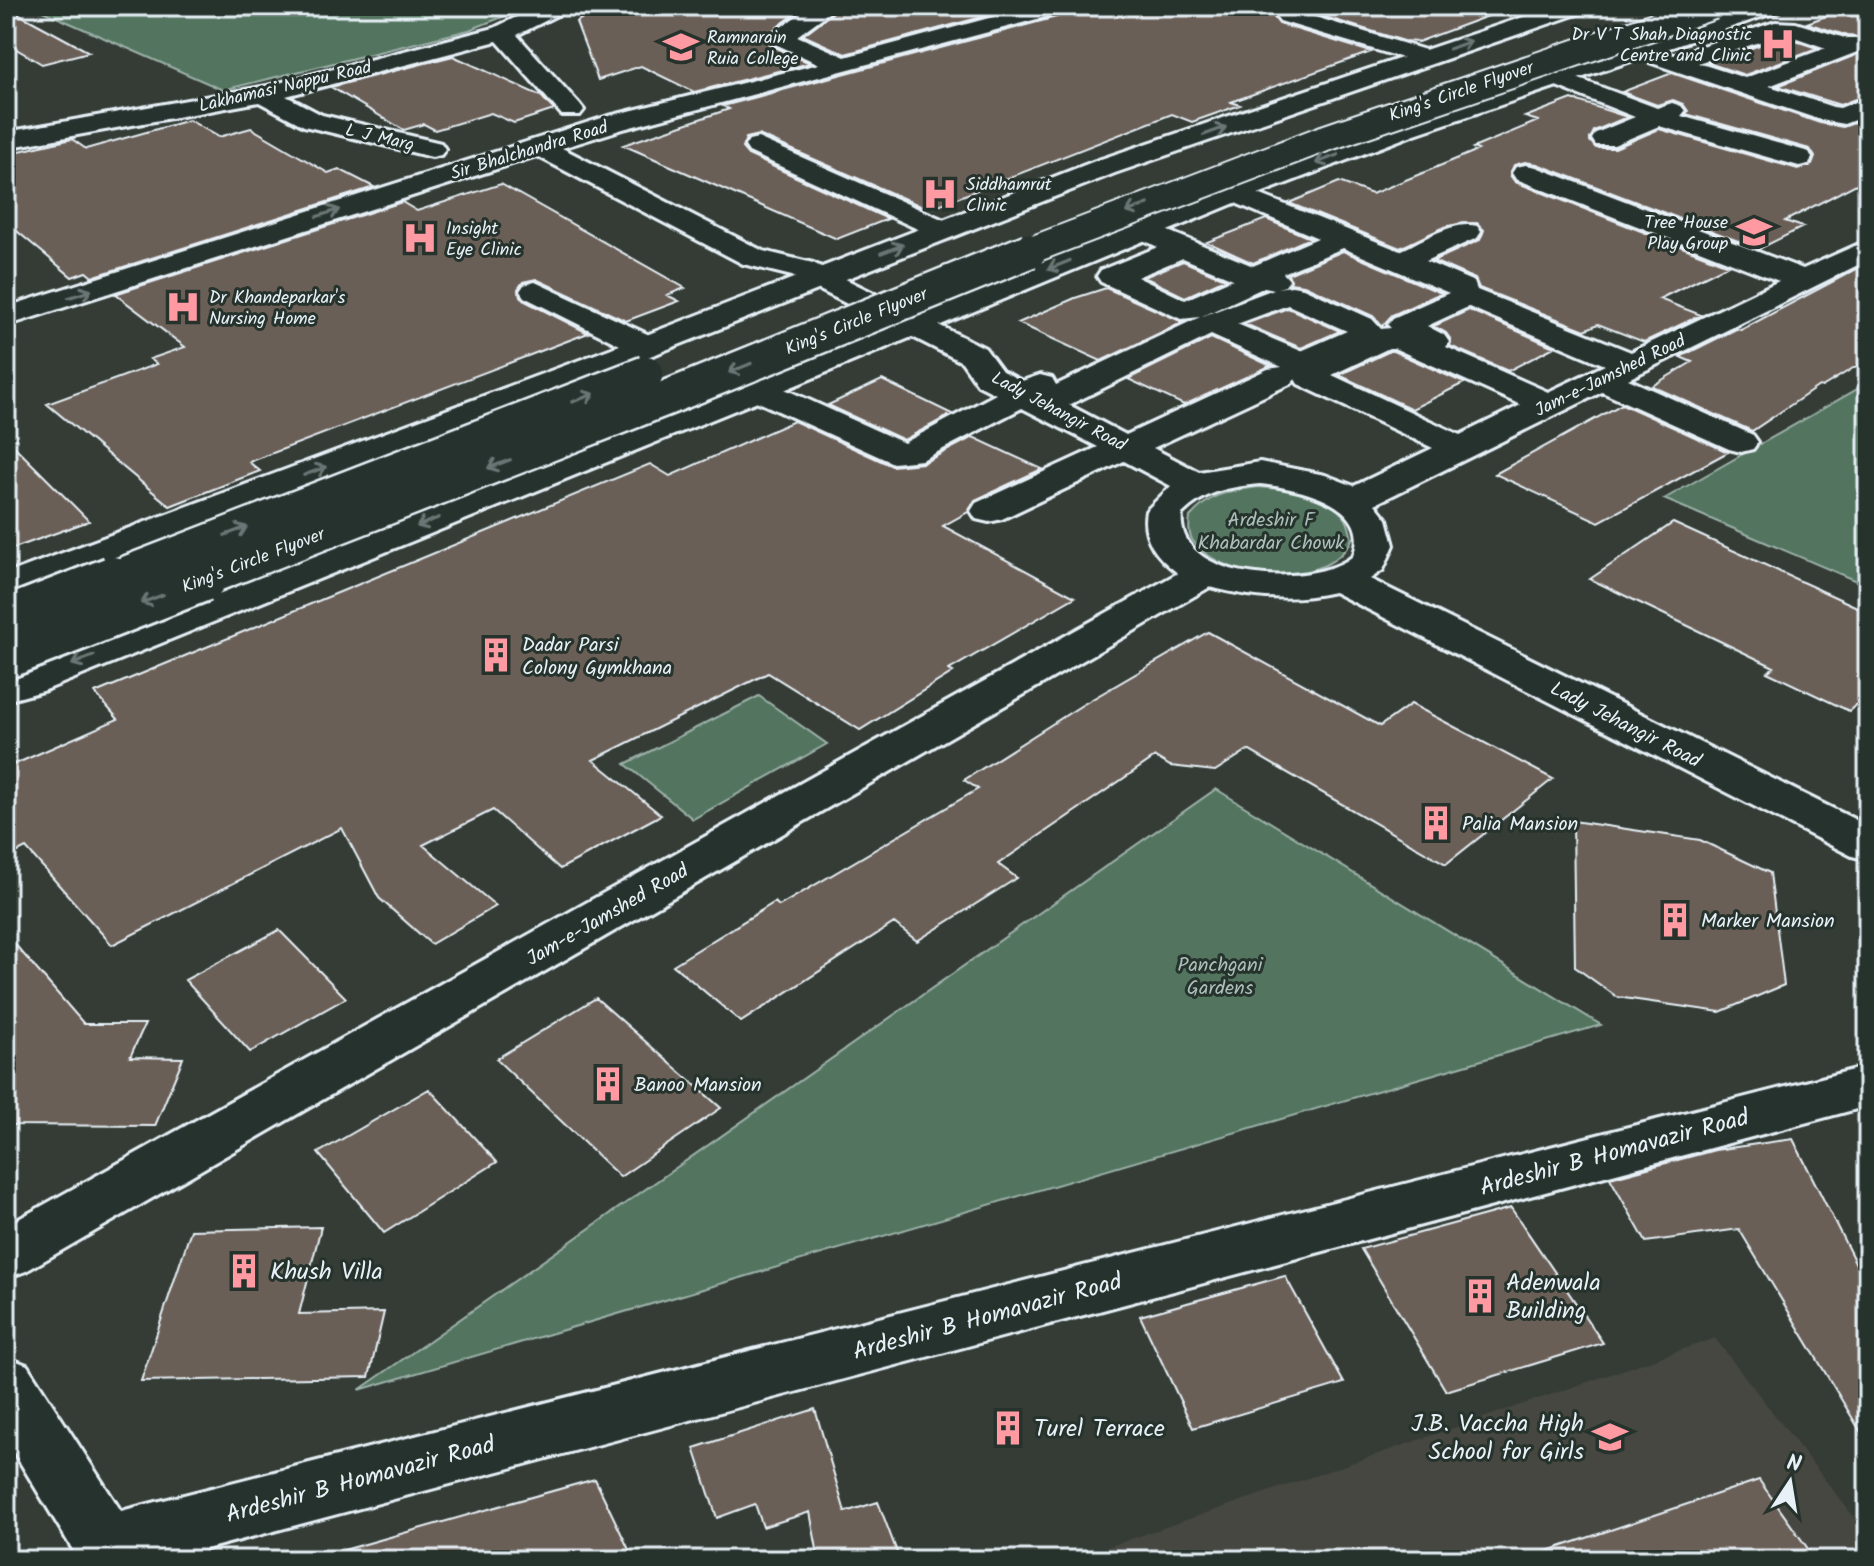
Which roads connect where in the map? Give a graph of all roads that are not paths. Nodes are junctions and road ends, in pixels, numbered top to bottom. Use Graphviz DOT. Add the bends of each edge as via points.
graph roads {
  1 [pos="557,6"];
  2 [pos="827,6"];
  3 [pos="1059,6"];
  4 [pos="1578,6"];
  5 [pos="1644,6"];
  6 [pos="1713,6"];
  7 [pos="1770,6"];
  8 [pos="1288,16"];
  9 [pos="502,33"];
  10 [pos="1861,41"];
  11 [pos="445,48"];
  12 [pos="1630,52"];
  13 [pos="1423,57"];
  14 [pos="1805,63"];
  15 [pos="843,65"];
  16 [pos="529,66"];
  17 [pos="1649,74"];
  18 [pos="1843,75"];
  19 [pos="1555,77"];
  20 [pos="1726,86"];
  21 [pos="263,94"];
  22 [pos="1868,105"];
  23 [pos="571,110"];
  24 [pos="170,111"];
  25 [pos="1657,117"];
  26 [pos="543,118"];
  27 [pos="313,121"];
  28 [pos="614,123"];
  29 [pos="1605,139"];
  30 [pos="6,140"];
  31 [pos="758,146"];
  32 [pos="540,147"];
  33 [pos="466,154"];
  34 [pos="1799,158"];
  35 [pos="1526,173"];
  36 [pos="1236,193"];
  37 [pos="943,230"];
  38 [pos="1144,230"];
  39 [pos="1467,232"];
  40 [pos="1345,237"];
  41 [pos="1183,247"];
  42 [pos="1868,249"];
  43 [pos="1402,261"];
  44 [pos="1274,280"];
  45 [pos="1804,280"];
  46 [pos="6,281"];
  47 [pos="805,283"];
  48 [pos="1463,288"];
  49 [pos="535,291"];
  50 [pos="38,307"];
  51 [pos="6,317"];
  52 [pos="1213,325"];
  53 [pos="897,330"];
  54 [pos="1143,334"];
  55 [pos="647,346"];
  56 [pos="1631,364"];
  57 [pos="1280,376"];
  58 [pos="1135,384"];
  59 [pos="757,389"];
  60 [pos="1076,389"];
  61 [pos="1032,400"];
  62 [pos="1574,402"];
  63 [pos="1741,442"];
  64 [pos="1127,447"];
  65 [pos="1460,448"];
  66 [pos="1195,484"];
  67 [pos="1352,501"];
  68 [pos="989,511"];
  69 [pos="1207,573"];
  70 [pos="1352,574"];
  71 [pos="6,587"];
  72 [pos="6,620"];
  73 [pos="6,656"];
  74 [pos="6,688"];
  75 [pos="1868,815"];
  76 [pos="1868,845"];
  77 [pos="1868,1086"];
  78 [pos="6,1254"];
  79 [pos="6,1384"];
  80 [pos="111,1553"];
  1 -- 9 [label="main road, Lakhamasi Nappu Road"];
  2 -- 15 [label="main road" via="779,37"];
  3 -- 15 [label="main road, Sir Bhalchandra Road"];
  13 -- 4 [label="main road, one-way"];
  72 -- 5 [label="main road, King's Circle Flyover, one-way, bridge" via="1058,209"];
  6 -- 73 [label="main road, King's Circle Flyover, one-way, bridge" via="1428,102 1100,222"];
  7 -- 10 [label="main road"];
  7 -- 12 [label="main road"];
  8 -- 13 [label="main road"];
  9 -- 11 [label="main road, Lakhamasi Nappu Road"];
  9 -- 16 [label="main road"];
  10 -- 14 [label="main road"];
  10 -- 17 [label="main road" via="1775,29"];
  11 -- 16 [label="main road"];
  11 -- 21 [label="main road, Lakhamasi Nappu Road"];
  12 -- 17 [label="main road"];
  12 -- 19 [label="main road"];
  37 -- 13 [label="main road, one-way" via="1105,167"];
  14 -- 18 [label="main road"];
  14 -- 20 [label="main road"];
  15 -- 28 [label="main road, Sir Bhalchandra Road"];
  16 -- 23 [label="main road"];
  17 -- 20 [label="main road"];
  17 -- 20 [label="main road"];
  19 -- 25 [label="main road"];
  19 -- 36 [label="main road, one-way"];
  20 -- 22 [label="main road" via="1838,117"];
  20 -- 25 [label="main road"];
  21 -- 24 [label="main road, Lakhamasi Nappu Road"];
  21 -- 27 [label="main road, L J Marg"];
  23 -- 26 [label="main road"];
  23 -- 28 [label="main road" via="602,108 614,112"];
  24 -- 27 [label="main road"];
  24 -- 30 [label="main road, Lakhamasi Nappu Road"];
  25 -- 29 [label="main road"];
  25 -- 34 [label="main road"];
  27 -- 33 [label="main road, L J Marg" via="432,149 421,156 422,164 443,170"];
  28 -- 32 [label="main road, Sir Bhalchandra Road"];
  31 -- 37 [label="main road"];
  32 -- 33 [label="main road, Sir Bhalchandra Road"];
  32 -- 47 [label="main road, Lady Jehangir Road" via="753,258 765,274"];
  50 -- 33 [label="main road, Sir Bhalchandra Road, one-way"];
  35 -- 45 [label="main road"];
  36 -- 38 [label="main road"];
  36 -- 40 [label="main road"];
  47 -- 37 [label="main road, one-way"];
  38 -- 41 [label="main road"];
  38 -- 53 [label="main road, one-way"];
  39 -- 43 [label="main road"];
  40 -- 43 [label="main road"];
  40 -- 44 [label="main road" via="1266,269 1265,276"];
  42 -- 45 [label="main road, Jam-e-Jamshed Road"];
  43 -- 48 [label="main road"];
  45 -- 56 [label="main road, Jam-e-Jamshed Road"];
  46 -- 50 [label="main road"];
  47 -- 53 [label="main road, Lady Jehangir Road"];
  47 -- 55 [label="main road"];
  49 -- 55 [label="main road"];
  50 -- 51 [label="main road, Sir Bhalchandra Road"];
  52 -- 60 [label="main road"];
  53 -- 59 [label="main road"];
  53 -- 61 [label="main road, Lady Jehangir Road" via="974,355 990,378"];
  54 -- 61 [label="main road"];
  71 -- 55 [label="main road, one-way"];
  56 -- 62 [label="main road, Jam-e-Jamshed Road"];
  56 -- 62 [label="main road" via="1474,298 1404,325"];
  57 -- 64 [label="main road"];
  58 -- 60 [label="main road" via="1111,391"];
  59 -- 61 [label="main road" via="902,454"];
  59 -- 74 [label="main road, one-way"];
  60 -- 61 [label="main road"];
  61 -- 64 [label="main road, Lady Jehangir Road"];
  62 -- 63 [label="main road" via="1688,424"];
  62 -- 65 [label="main road, Jam-e-Jamshed Road"];
  62 -- 65 [label="main road" via="1399,338 1384,338 1309,373"];
  64 -- 66 [label="main road, Lady Jehangir Road"];
  64 -- 68 [label="main road"];
  65 -- 67 [label="main road, Jam-e-Jamshed Road"];
  66 -- 67 [label="main road" via="1260,473 1328,487"];
  66 -- 69 [label="main road" via="1164,511 1163,532 1169,545"];
  67 -- 70 [label="main road" via="1369,517 1376,540 1372,558"];
  69 -- 70 [label="main road" via="1289,588"];
  69 -- 78 [label="main road, Jam-e-Jamshed Road"];
  70 -- 75 [label="main road"];
  70 -- 76 [label="main road, Lady Jehangir Road"];
  77 -- 80 [label="main road, Ardeshir B Homavazir Road"];
  79 -- 80 [label="main road"];
}
